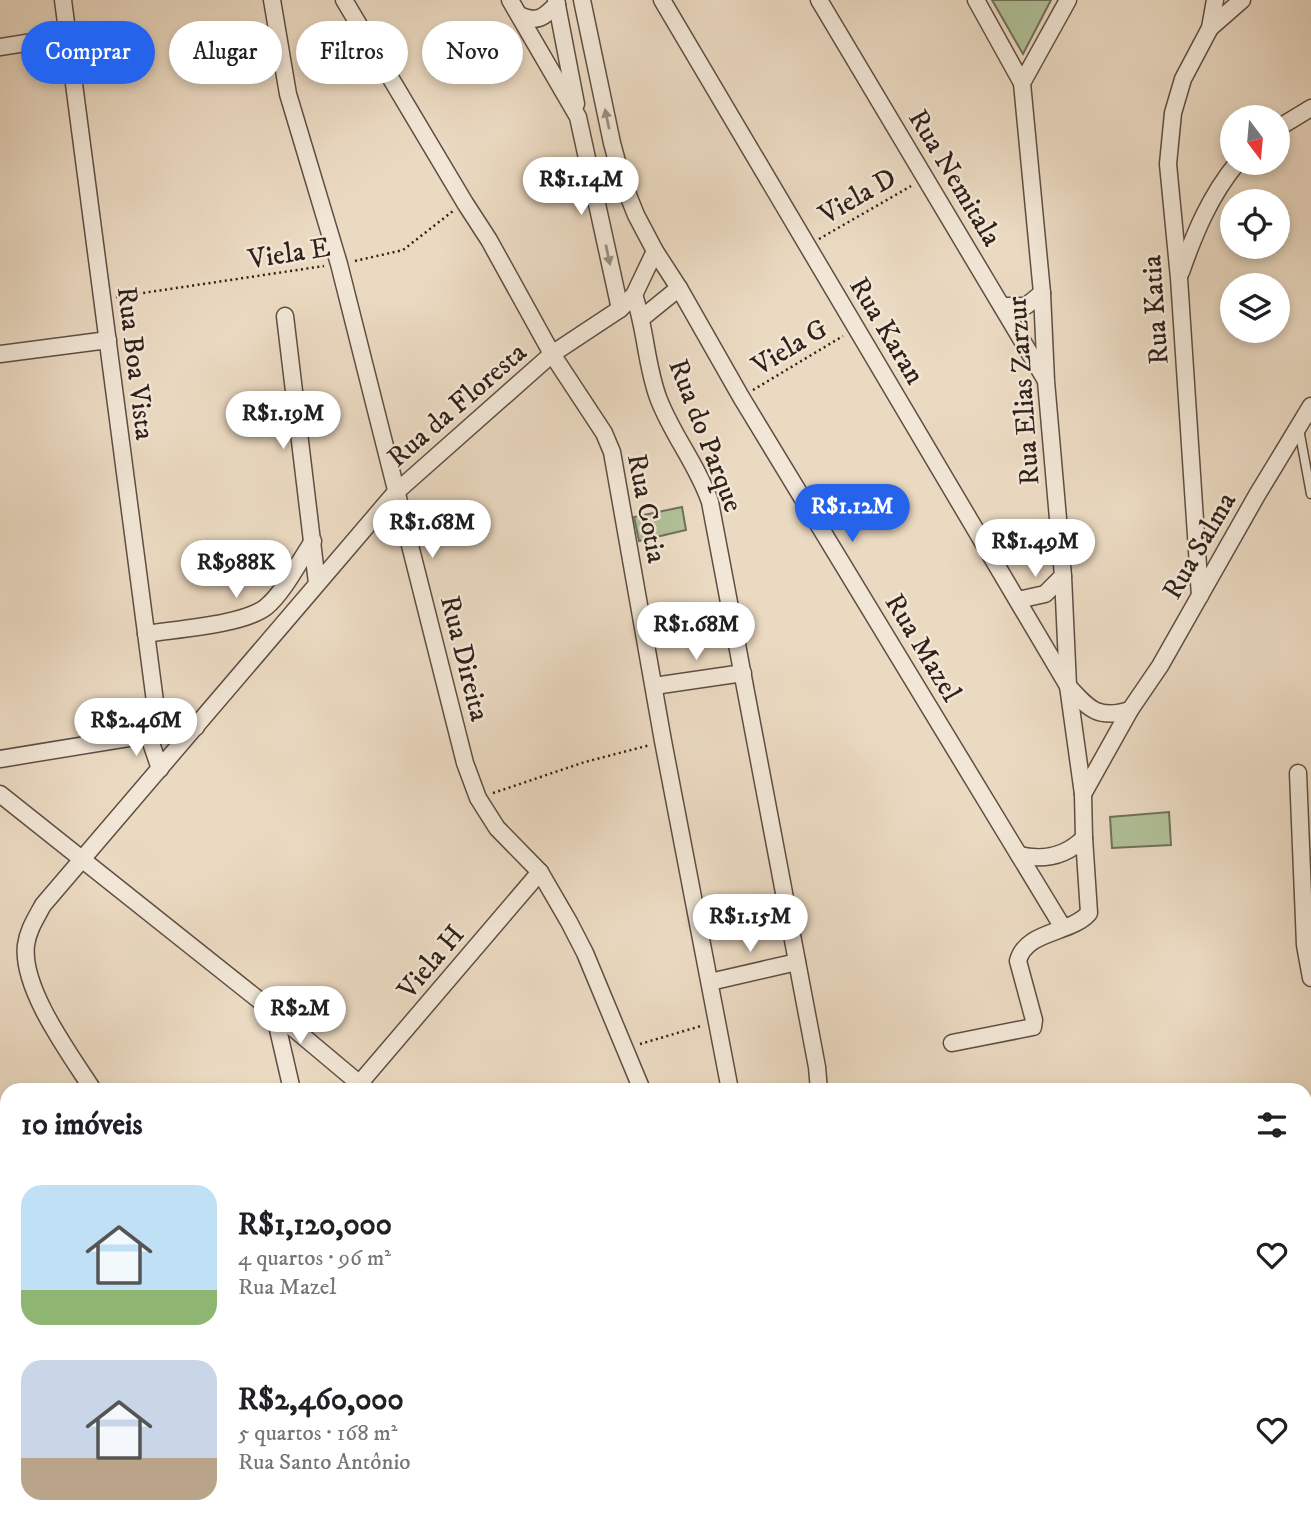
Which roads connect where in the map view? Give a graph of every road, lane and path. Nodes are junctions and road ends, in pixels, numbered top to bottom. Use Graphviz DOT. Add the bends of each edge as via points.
graph roads {
  1 [pos="63,0"];
  2 [pos="272,0"];
  3 [pos="344,0"];
  4 [pos="510,0"];
  5 [pos="582,0"];
  6 [pos="662,0"];
  7 [pos="819,0"];
  8 [pos="976,0"];
  9 [pos="1215,0"];
  10 [pos="1242,0"];
  11 [pos="556,2"];
  12 [pos="1067,3"];
  13 [pos="519,15"];
  14 [pos="66,21"];
  15 [pos="1210,28"];
  16 [pos="21,44"];
  17 [pos="0,47"];
  18 [pos="1022,83"];
  19 [pos="75,84"];
  20 [pos="1311,108"];
  21 [pos="578,117"];
  22 [pos="1290,121"];
  23 [pos="1227,175"];
  24 [pos="926,177"];
  25 [pos="465,203"];
  26 [pos="807,246"];
  27 [pos="654,251"];
  28 [pos="339,264"];
  29 [pos="1179,278"];
  30 [pos="680,288"];
  31 [pos="1042,293"];
  32 [pos="634,295"];
  33 [pos="103,299"];
  34 [pos="1002,306"];
  35 [pos="620,309"];
  36 [pos="285,316"];
  37 [pos="642,318"];
  38 [pos="857,328"];
  39 [pos="108,340"];
  40 [pos="0,354"];
  41 [pos="552,354"];
  42 [pos="1046,381"];
  43 [pos="741,397"];
  44 [pos="1311,406"];
  45 [pos="1298,426"];
  46 [pos="396,493"];
  47 [pos="1311,494"];
  48 [pos="313,541"];
  49 [pos="1063,576"];
  50 [pos="317,583"];
  51 [pos="1200,596"];
  52 [pos="1018,600"];
  53 [pos="146,634"];
  54 [pos="743,673"];
  55 [pos="1068,686"];
  56 [pos="653,687"];
  57 [pos="1130,710"];
  58 [pos="196,727"];
  59 [pos="153,733"];
  60 [pos="663,741"];
  61 [pos="0,759"];
  62 [pos="160,769"];
  63 [pos="1298,774"];
  64 [pos="0,794"];
  65 [pos="1083,794"];
  66 [pos="478,798"];
  67 [pos="1084,838"];
  68 [pos="1019,855"];
  69 [pos="82,858"];
  70 [pos="540,872"];
  71 [pos="1062,926"];
  72 [pos="797,962"];
  73 [pos="1311,978"];
  74 [pos="710,982"];
  75 [pos="274,1012"];
  76 [pos="718,1021"];
  77 [pos="952,1044"];
  78 [pos="623,1049"];
  79 [pos="89,1083"];
  80 [pos="290,1083"];
  81 [pos="358,1083"];
  82 [pos="366,1083"];
  83 [pos="639,1083"];
  84 [pos="729,1083"];
  85 [pos="818,1083"];
  1 -- 14 [label="street, Rua Boa Vista"];
  2 -- 28 [label="street, Rua Direita" via="288,94"];
  3 -- 25 [label="street, Rua Cotia"];
  4 -- 13 [label="street"];
  27 -- 5 [label="street, Rua Mazel, one-way" via="622,180"];
  6 -- 26 [label="street, Rua Karan"];
  7 -- 24 [label="street, Rua Nemitala"];
  8 -- 18 [label="street"];
  9 -- 15 [label="street"];
  10 -- 15 [label="street"];
  11 -- 13 [label="street" via="540,18"];
  11 -- 21 [label="street"];
  12 -- 18 [label="street"];
  13 -- 21 [label="street"];
  15 -- 29 [label="street, Rua Katia" via="1183,79 1170,138 1168,164"];
  16 -- 17 [label="street"];
  18 -- 31 [label="street, Rua Elias Zarzur"];
  19 -- 33 [label="street, Rua Boa Vista"];
  20 -- 22 [label="street"];
  21 -- 35 [label="street, one-way"];
  23 -- 29 [label="street" via="1205,211"];
  24 -- 26 [label="path, Viela D"];
  24 -- 34 [label="street, Rua Nemitala"];
  25 -- 28 [label="path, Viela E" via="403,250"];
  25 -- 41 [label="street, Rua Cotia"];
  26 -- 38 [label="street, Rua Karan"];
  27 -- 30 [label="street, Rua Mazel"];
  27 -- 32 [label="street"];
  28 -- 33 [label="path, Viela E"];
  28 -- 46 [label="street, Rua Direita"];
  29 -- 51 [label="street, Rua Katia"];
  30 -- 37 [label="street"];
  30 -- 43 [label="street, Rua Mazel"];
  31 -- 34 [label="street" via="1026,306"];
  31 -- 42 [label="street, Rua Elias Zarzur"];
  32 -- 35 [label="street, Rua da Floresta"];
  32 -- 37 [label="street, Rua do Parque"];
  33 -- 39 [label="street, Rua Boa Vista"];
  34 -- 42 [label="street, Rua Nemitala"];
  35 -- 41 [label="street, Rua da Floresta"];
  36 -- 48 [label="street"];
  37 -- 54 [label="street, Rua do Parque" via="659,400 710,502"];
  38 -- 43 [label="path, Viela G"];
  38 -- 52 [label="street, Rua Karan"];
  39 -- 40 [label="street"];
  39 -- 53 [label="street, Rua Boa Vista"];
  41 -- 46 [label="street, Rua da Floresta"];
  41 -- 56 [label="street, Rua Cotia" via="612,452"];
  42 -- 49 [label="street, Rua Elias Zarzur"];
  43 -- 68 [label="street, Rua Mazel"];
  44 -- 45 [label="street, Rua Salma"];
  45 -- 47 [label="lane"];
  45 -- 51 [label="street, Rua Salma"];
  46 -- 50 [label="street, Rua da Floresta"];
  46 -- 66 [label="street, Rua Direita"];
  48 -- 50 [label="street"];
  48 -- 53 [label="street" via="265,608 230,620"];
  49 -- 52 [label="street" via="1045,594"];
  49 -- 55 [label="street, Rua Elias Zarzur"];
  50 -- 58 [label="street, Rua da Floresta"];
  51 -- 57 [label="street, Rua Salma"];
  52 -- 55 [label="street, Rua Karan"];
  53 -- 59 [label="street, Rua Boa Vista"];
  54 -- 56 [label="street"];
  54 -- 72 [label="street, Rua do Parque"];
  55 -- 57 [label="street" via="1092,710 1116,714"];
  55 -- 65 [label="street, Rua Elias Zarzur"];
  56 -- 60 [label="street, Rua Cotia"];
  57 -- 65 [label="street, Rua Salma"];
  58 -- 59 [label="street"];
  58 -- 62 [label="street, Rua da Floresta"];
  59 -- 61 [label="street"];
  59 -- 62 [label="street, Rua Boa Vista"];
  60 -- 66 [label="path"];
  60 -- 74 [label="street, Rua Cotia"];
  62 -- 69 [label="street, Rua da Floresta"];
  63 -- 73 [label="street" via="1305,945"];
  64 -- 69 [label="street"];
  65 -- 67 [label="street, Rua Elias Zarzur"];
  66 -- 70 [label="street, Rua Direita" via="497,828"];
  67 -- 68 [label="street" via="1059,854"];
  67 -- 71 [label="street, Rua Elias Zarzur" via="1089,913 1082,921"];
  68 -- 71 [label="street, Rua Mazel"];
  69 -- 75 [label="street"];
  69 -- 79 [label="street, Rua da Floresta" via="43,905 30,928 26,955 38,1000"];
  70 -- 78 [label="street, Rua Direita" via="585,953"];
  70 -- 82 [label="street, Viela H"];
  71 -- 77 [label="street" via="1020,953 1033,1027"];
  72 -- 74 [label="street"];
  72 -- 85 [label="street, Rua do Parque"];
  74 -- 76 [label="street, Rua Cotia"];
  75 -- 80 [label="street"];
  75 -- 81 [label="street"];
  76 -- 78 [label="path"];
  76 -- 84 [label="street, Rua Cotia"];
  78 -- 83 [label="street, Rua Direita"];
}
